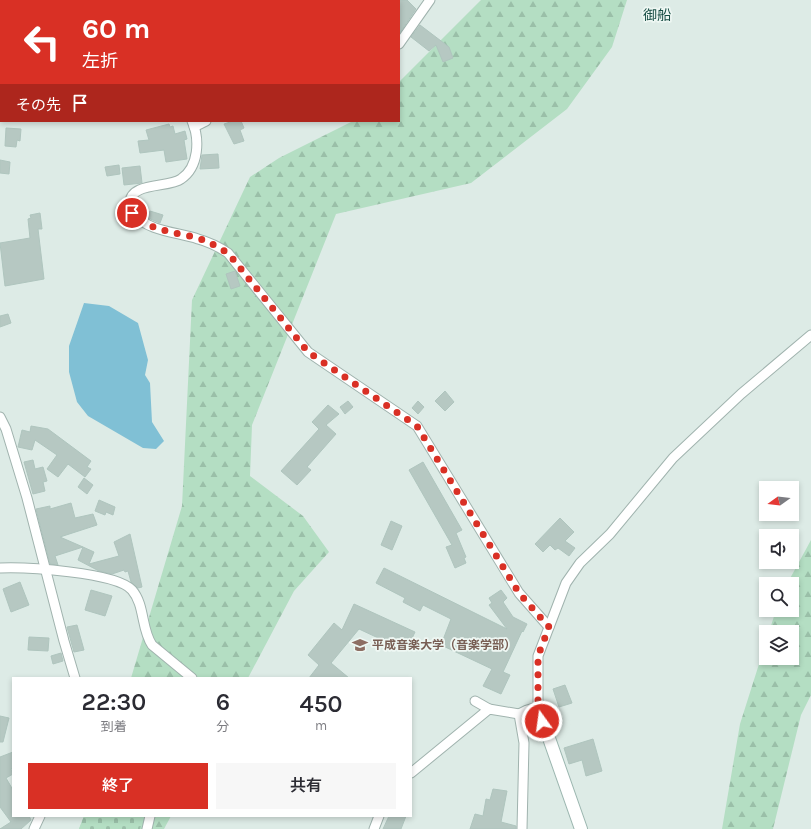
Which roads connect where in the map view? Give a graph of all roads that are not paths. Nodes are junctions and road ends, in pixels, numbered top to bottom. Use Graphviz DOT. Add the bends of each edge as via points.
graph roads {
  1 [pos="430,0"];
  2 [pos="400,43"];
  3 [pos="193,124"];
  4 [pos="811,335"];
  5 [pos="0,417"];
  6 [pos="0,568"];
  7 [pos="44,569"];
  8 [pos="549,627"];
  9 [pos="75,677"];
  10 [pos="191,677"];
  11 [pos="475,701"];
  12 [pos="538,707"];
  13 [pos="489,709"];
  14 [pos="519,714"];
  15 [pos="412,772"];
  16 [pos="40,817"];
  17 [pos="150,817"];
  18 [pos="379,817"];
  19 [pos="34,829"];
  20 [pos="148,829"];
  21 [pos="374,829"];
  22 [pos="522,829"];
  23 [pos="581,829"];
  1 -- 2 [label="street"];
  3 -- 8 [label="street" via="198,142 191,168 181,180 141,189 132,195 132,213 143,222 208,242 228,253 308,352 417,426 519,593"];
  4 -- 8 [label="street" via="673,458 610,534 580,563 566,583"];
  5 -- 7 [label="street" via="27,498"];
  6 -- 7 [label="street"];
  7 -- 9 [label="street"];
  7 -- 10 [label="street" via="124,584 132,590 138,601 150,641"];
  8 -- 12 [label="street" via="538,656"];
  11 -- 13 [label="street"];
  12 -- 14 [label="street"];
  12 -- 23 [label="street"];
  13 -- 14 [label="street"];
  13 -- 15 [label="street"];
  14 -- 22 [label="street" via="524,743"];
  16 -- 19 [label="street"];
  17 -- 20 [label="street"];
  18 -- 21 [label="street"];
}
